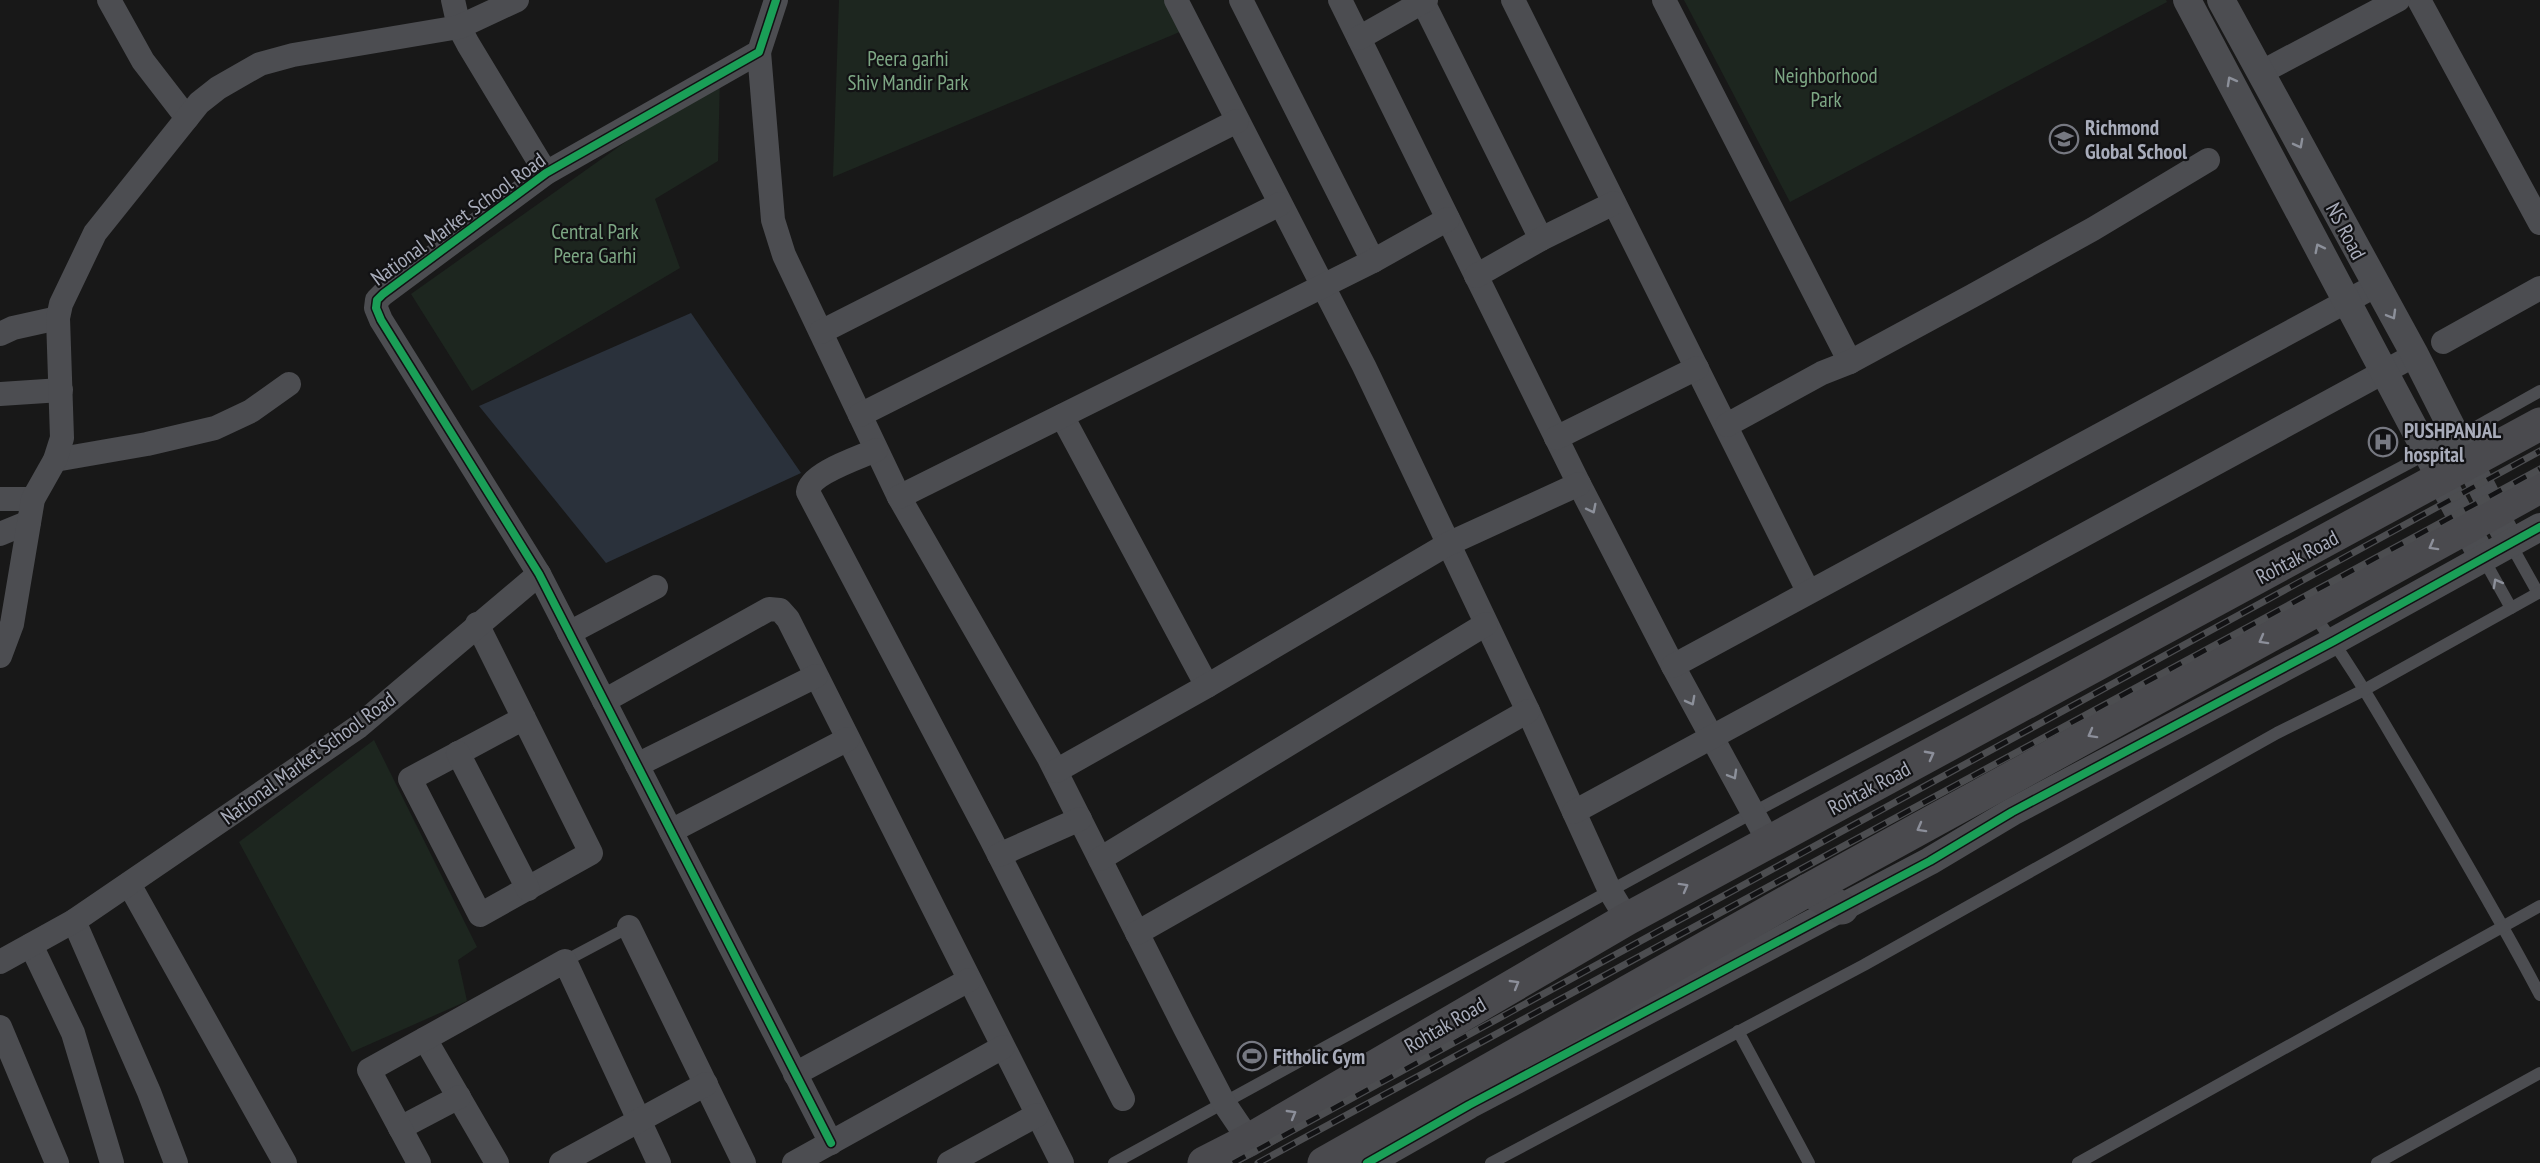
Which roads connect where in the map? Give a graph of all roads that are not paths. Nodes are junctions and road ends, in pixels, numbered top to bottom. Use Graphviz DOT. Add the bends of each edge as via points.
graph roads {
  1 [pos="109,0"];
  2 [pos="453,0"];
  3 [pos="517,0"];
  4 [pos="776,0"];
  5 [pos="1176,0"];
  6 [pos="1241,0"];
  7 [pos="1340,0"];
  8 [pos="1513,0"];
  9 [pos="1664,0"];
  10 [pos="2187,0"];
  11 [pos="2221,0"];
  12 [pos="2398,0"];
  13 [pos="2419,0"];
  14 [pos="1424,1"];
  15 [pos="459,27"];
  16 [pos="1359,38"];
  17 [pos="759,52"];
  18 [pos="2260,73"];
  19 [pos="187,118"];
  20 [pos="2285,118"];
  21 [pos="1237,121"];
  22 [pos="2259,132"];
  23 [pos="2208,160"];
  24 [pos="546,173"];
  25 [pos="1614,203"];
  26 [pos="1280,204"];
  27 [pos="2537,211"];
  28 [pos="1448,219"];
  29 [pos="1541,239"];
  30 [pos="1373,261"];
  31 [pos="1476,276"];
  32 [pos="1322,286"];
  33 [pos="2375,286"];
  34 [pos="2540,288"];
  35 [pos="2346,300"];
  36 [pos="58,318"];
  37 [pos="821,332"];
  38 [pos="0,334"];
  39 [pos="2443,342"];
  40 [pos="2415,355"];
  41 [pos="1850,362"];
  42 [pos="1697,368"];
  43 [pos="2384,372"];
  44 [pos="289,384"];
  45 [pos="61,390"];
  46 [pos="2540,391"];
  47 [pos="0,394"];
  48 [pos="860,415"];
  49 [pos="1062,416"];
  50 [pos="2540,424"];
  51 [pos="1727,425"];
  52 [pos="1556,438"];
  53 [pos="876,450"];
  54 [pos="2465,450"];
  55 [pos="55,460"];
  56 [pos="2435,466"];
  57 [pos="1579,484"];
  58 [pos="2540,487"];
  59 [pos="899,497"];
  60 [pos="0,499"];
  61 [pos="31,511"];
  62 [pos="2481,520"];
  63 [pos="2540,527"];
  64 [pos="0,534"];
  65 [pos="2510,543"];
  66 [pos="1448,544"];
  67 [pos="2483,558"];
  68 [pos="539,574"];
  69 [pos="656,587"];
  70 [pos="1808,591"];
  71 [pos="2539,593"];
  72 [pos="2511,608"];
  73 [pos="2312,613"];
  74 [pos="477,624"];
  75 [pos="1486,624"];
  76 [pos="569,633"];
  77 [pos="2334,641"];
  78 [pos="0,656"];
  79 [pos="1673,666"];
  80 [pos="816,676"];
  81 [pos="1207,686"];
  82 [pos="2364,690"];
  83 [pos="604,701"];
  84 [pos="1528,711"];
  85 [pos="524,718"];
  86 [pos="1711,738"];
  87 [pos="848,739"];
  88 [pos="458,753"];
  89 [pos="637,765"];
  90 [pos="1056,771"];
  91 [pos="1574,812"];
  92 [pos="1754,812"];
  93 [pos="1080,819"];
  94 [pos="671,831"];
  95 [pos="1769,842"];
  96 [pos="999,855"];
  97 [pos="1100,859"];
  98 [pos="129,884"];
  99 [pos="528,889"];
  100 [pos="1808,890"];
  101 [pos="1610,891"];
  102 [pos="2540,906"];
  103 [pos="1842,908"];
  104 [pos="1627,919"];
  105 [pos="74,921"];
  106 [pos="2503,925"];
  107 [pos="628,927"];
  108 [pos="1137,933"];
  109 [pos="31,945"];
  110 [pos="566,961"];
  111 [pos="0,962"];
  112 [pos="969,980"];
  113 [pos="2540,995"];
  114 [pos="0,1027"];
  115 [pos="1738,1031"];
  116 [pos="425,1039"];
  117 [pos="1003,1047"];
  118 [pos="2540,1073"];
  119 [pos="795,1074"];
  120 [pos="706,1084"];
  121 [pos="459,1097"];
  122 [pos="1123,1099"];
  123 [pos="1224,1103"];
  124 [pos="1037,1115"];
  125 [pos="639,1120"];
  126 [pos="400,1128"];
  127 [pos="1249,1140"];
  128 [pos="831,1143"];
  129 [pos="57,1163"];
  130 [pos="112,1163"];
  131 [pos="176,1163"];
  132 [pos="285,1163"];
  133 [pos="419,1163"];
  134 [pos="497,1163"];
  135 [pos="561,1163"];
  136 [pos="659,1163"];
  137 [pos="744,1163"];
  138 [pos="794,1163"];
  139 [pos="949,1163"];
  140 [pos="1062,1163"];
  141 [pos="1114,1163"];
  142 [pos="1204,1163"];
  143 [pos="1324,1163"];
  144 [pos="1366,1163"];
  145 [pos="1491,1163"];
  146 [pos="1809,1163"];
  147 [pos="2078,1163"];
  148 [pos="2377,1163"];
  1 -- 19 [label="street" via="143,61"];
  2 -- 15 [label="street"];
  3 -- 15 [label="street"];
  4 -- 17 [label="street"];
  5 -- 21 [label="street"];
  6 -- 30 [label="street"];
  7 -- 16 [label="street"];
  8 -- 25 [label="street"];
  9 -- 41 [label="street"];
  22 -- 10 [label="street, one-way"];
  11 -- 18 [label="street, NS Road"];
  12 -- 18 [label="street"];
  13 -- 27 [label="street"];
  14 -- 16 [label="street"];
  14 -- 29 [label="street"];
  15 -- 19 [label="street" via="260,64 218,88"];
  15 -- 24 [label="street"];
  16 -- 28 [label="street"];
  17 -- 24 [label="street, National Market School Road"];
  17 -- 37 [label="street" via="773,220 784,255"];
  18 -- 20 [label="street, NS Road"];
  19 -- 36 [label="street" via="95,233"];
  20 -- 22 [label="street"];
  20 -- 33 [label="street, NS Road, one-way"];
  21 -- 26 [label="street"];
  21 -- 37 [label="street"];
  35 -- 22 [label="street, one-way"];
  23 -- 41 [label="street" via="2093,229"];
  24 -- 68 [label="street, National Market School Road" via="383,294 376,308"];
  25 -- 29 [label="street"];
  25 -- 42 [label="street"];
  26 -- 32 [label="street"];
  26 -- 48 [label="street"];
  28 -- 30 [label="street"];
  28 -- 31 [label="street"];
  29 -- 31 [label="street"];
  30 -- 32 [label="street"];
  31 -- 52 [label="street"];
  32 -- 49 [label="street"];
  32 -- 66 [label="street"];
  33 -- 35 [label="street"];
  33 -- 40 [label="street, NS Road, one-way"];
  34 -- 39 [label="street"];
  35 -- 43 [label="street"];
  35 -- 70 [label="street"];
  36 -- 38 [label="street"];
  36 -- 45 [label="street"];
  37 -- 48 [label="street"];
  40 -- 43 [label="street"];
  40 -- 54 [label="street, NS Road"];
  41 -- 51 [label="street"];
  42 -- 51 [label="street"];
  42 -- 52 [label="street"];
  43 -- 56 [label="street"];
  43 -- 86 [label="street"];
  44 -- 55 [label="street" via="251,411 216,428"];
  45 -- 47 [label="street"];
  45 -- 55 [label="street" via="62,438"];
  46 -- 54 [label="lane"];
  48 -- 53 [label="street"];
  49 -- 59 [label="street"];
  49 -- 81 [label="street"];
  50 -- 54 [label="highway, Rohtak Road"];
  51 -- 70 [label="street"];
  52 -- 57 [label="street"];
  53 -- 59 [label="street"];
  53 -- 96 [label="street" via="817,477 808,492"];
  54 -- 56 [label="highway, Rohtak Road"];
  54 -- 62 [label="street, NS Road"];
  55 -- 61 [label="street"];
  56 -- 62 [label="street"];
  56 -- 92 [label="lane"];
  95 -- 56 [label="highway, Rohtak Road, one-way"];
  57 -- 66 [label="street"];
  57 -- 79 [label="street, one-way"];
  58 -- 62 [label="highway"];
  59 -- 90 [label="street"];
  60 -- 61 [label="street"];
  61 -- 64 [label="street"];
  61 -- 78 [label="street" via="12,624"];
  62 -- 65 [label="street"];
  62 -- 67 [label="street"];
  62 -- 73 [label="highway, one-way"];
  63 -- 65 [label="street"];
  65 -- 67 [label="street"];
  65 -- 71 [label="lane"];
  66 -- 75 [label="street"];
  66 -- 81 [label="street"];
  72 -- 67 [label="lane, one-way"];
  67 -- 77 [label="street"];
  68 -- 74 [label="street, National Market School Road"];
  68 -- 76 [label="street"];
  69 -- 76 [label="street"];
  70 -- 79 [label="street"];
  71 -- 72 [label="lane"];
  72 -- 82 [label="lane"];
  73 -- 77 [label="lane"];
  73 -- 100 [label="highway, one-way"];
  74 -- 85 [label="street"];
  74 -- 98 [label="street, National Market School Road" via="358,728"];
  75 -- 84 [label="street"];
  75 -- 97 [label="street"];
  76 -- 83 [label="street"];
  77 -- 82 [label="lane"];
  77 -- 103 [label="street" via="2012,812"];
  79 -- 86 [label="street, one-way"];
  80 -- 83 [label="street" via="788,619 780,610 769,609"];
  80 -- 87 [label="street"];
  80 -- 89 [label="street"];
  81 -- 90 [label="street"];
  82 -- 106 [label="lane"];
  82 -- 115 [label="lane" via="2277,733 1864,965"];
  83 -- 89 [label="street"];
  84 -- 91 [label="street"];
  84 -- 108 [label="street"];
  85 -- 88 [label="street"];
  85 -- 99 [label="street" via="591,853"];
  86 -- 91 [label="street"];
  86 -- 92 [label="street, one-way"];
  87 -- 94 [label="street"];
  87 -- 112 [label="street"];
  88 -- 99 [label="street"];
  88 -- 99 [label="street" via="410,779 480,915"];
  89 -- 94 [label="street"];
  90 -- 93 [label="street"];
  91 -- 101 [label="street"];
  92 -- 95 [label="street"];
  92 -- 101 [label="lane"];
  93 -- 96 [label="street"];
  93 -- 97 [label="street"];
  94 -- 119 [label="street"];
  104 -- 95 [label="highway, Rohtak Road, one-way"];
  96 -- 122 [label="street"];
  97 -- 108 [label="street"];
  98 -- 105 [label="street, National Market School Road"];
  98 -- 132 [label="street"];
  100 -- 103 [label="highway"];
  100 -- 143 [label="highway"];
  101 -- 104 [label="street"];
  101 -- 123 [label="lane"];
  102 -- 106 [label="lane"];
  103 -- 144 [label="street"];
  127 -- 104 [label="highway, Rohtak Road, one-way"];
  105 -- 109 [label="street, National Market School Road"];
  105 -- 131 [label="street"];
  106 -- 113 [label="lane"];
  106 -- 147 [label="lane"];
  107 -- 110 [label="lane"];
  107 -- 120 [label="street"];
  108 -- 123 [label="street"];
  109 -- 111 [label="street, National Market School Road"];
  109 -- 130 [label="street" via="74,1034"];
  110 -- 116 [label="street"];
  110 -- 125 [label="street"];
  112 -- 117 [label="street"];
  112 -- 119 [label="street"];
  114 -- 129 [label="street"];
  115 -- 145 [label="lane"];
  115 -- 146 [label="lane"];
  116 -- 121 [label="street"];
  116 -- 126 [label="street" via="369,1070"];
  117 -- 124 [label="street"];
  117 -- 128 [label="street"];
  118 -- 148 [label="lane"];
  119 -- 128 [label="street"];
  120 -- 125 [label="street"];
  120 -- 137 [label="street"];
  121 -- 126 [label="street"];
  121 -- 134 [label="street"];
  123 -- 127 [label="street"];
  123 -- 141 [label="lane"];
  124 -- 139 [label="street"];
  124 -- 140 [label="street"];
  125 -- 135 [label="street"];
  125 -- 136 [label="street"];
  126 -- 133 [label="street"];
  127 -- 142 [label="highway, Rohtak Road"];
  128 -- 138 [label="street"];
}
